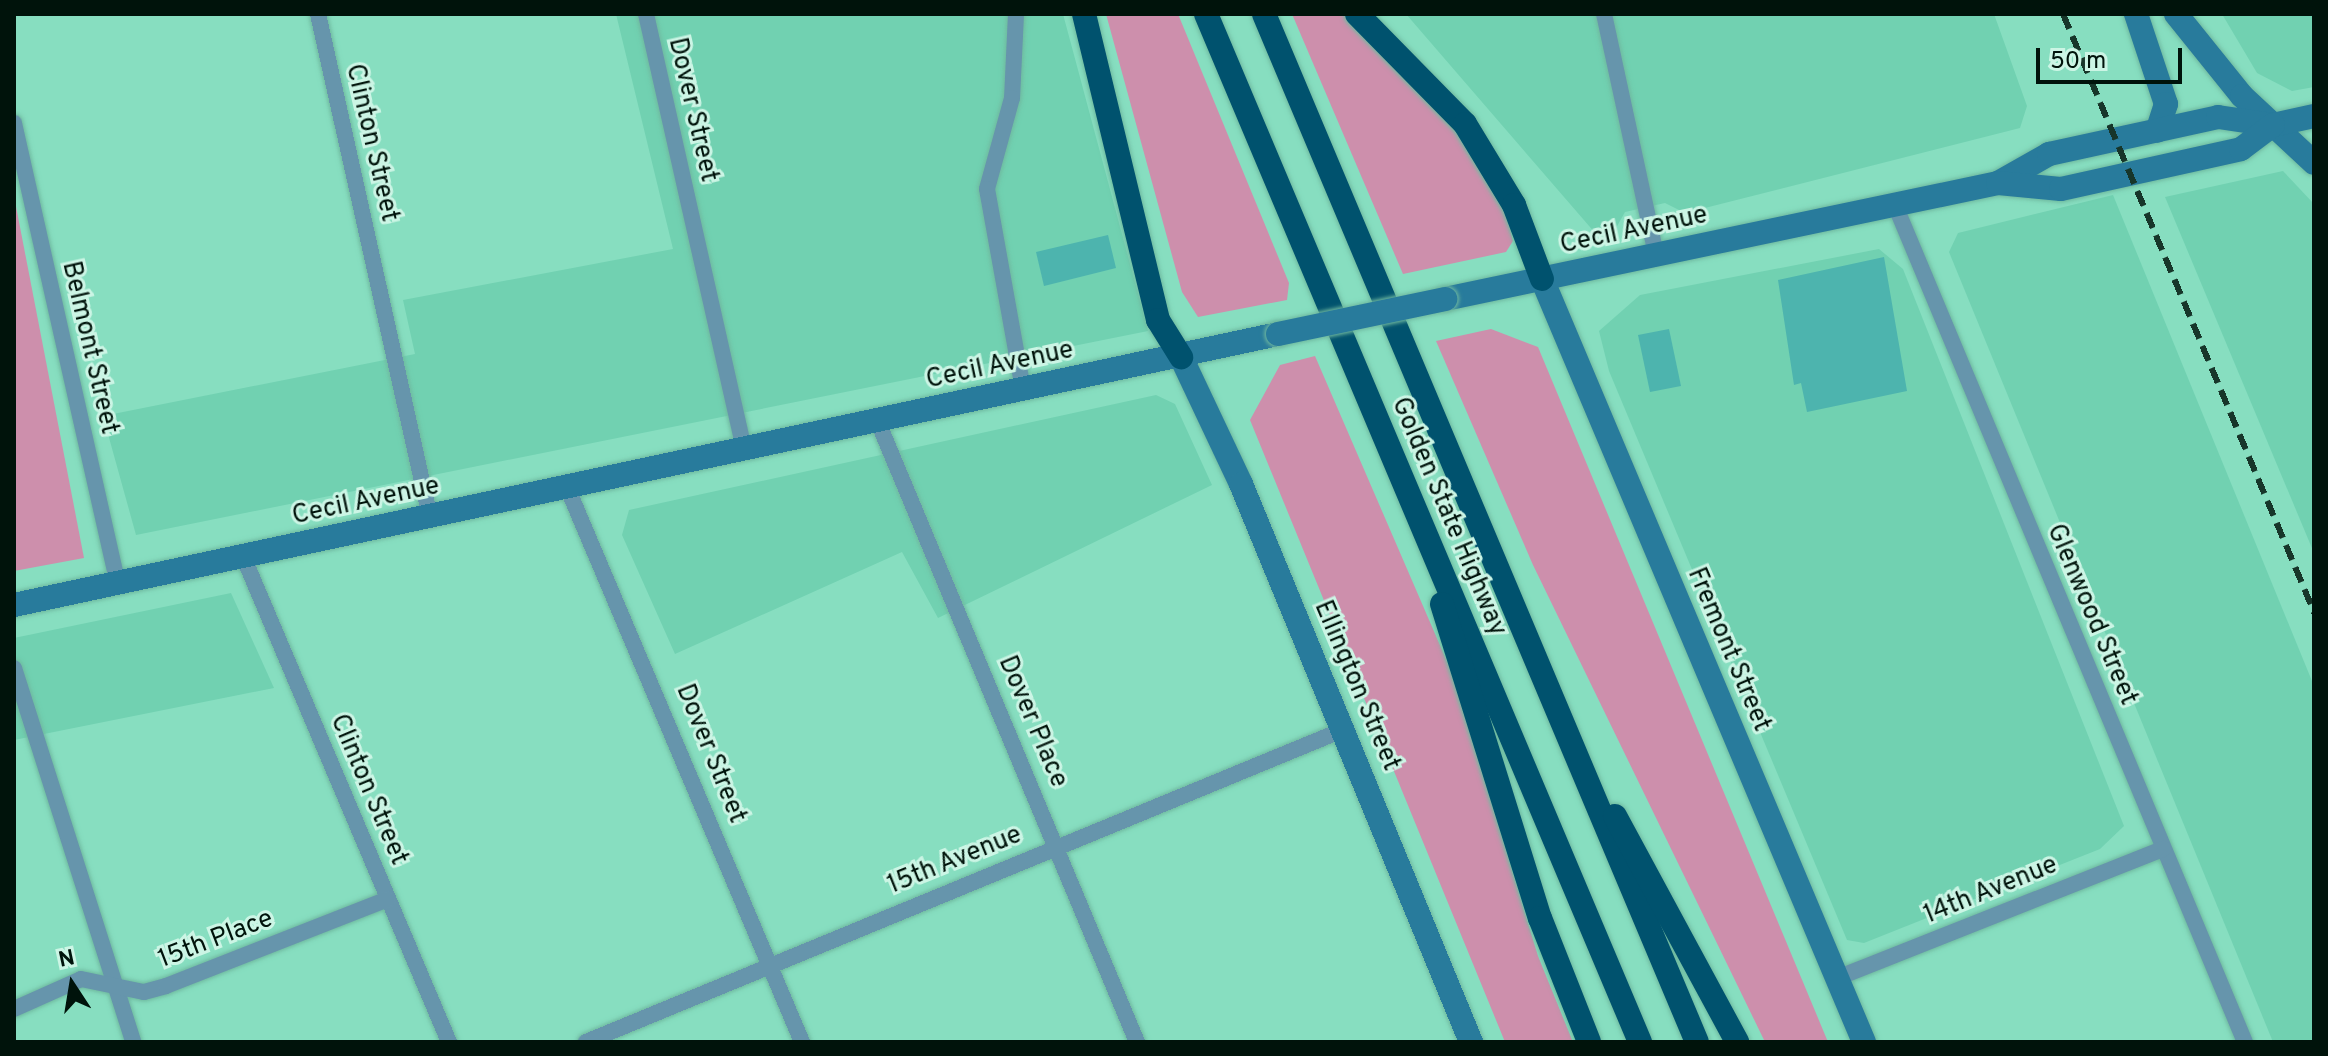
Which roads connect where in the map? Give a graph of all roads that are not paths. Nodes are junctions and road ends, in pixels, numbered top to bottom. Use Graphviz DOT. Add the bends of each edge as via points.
graph roads {
  1 [pos="318,14"];
  2 [pos="646,14"];
  3 [pos="1016,14"];
  4 [pos="1084,14"];
  5 [pos="1206,14"];
  6 [pos="1264,14"];
  7 [pos="1357,14"];
  8 [pos="1604,14"];
  9 [pos="2136,14"];
  10 [pos="2176,14"];
  11 [pos="2314,116"];
  12 [pos="14,123"];
  13 [pos="2273,125"];
  14 [pos="2157,131"];
  15 [pos="2314,163"];
  16 [pos="1998,183"];
  17 [pos="1895,205"];
  18 [pos="1656,255"];
  19 [pos="1542,279"];
  20 [pos="1181,357"];
  21 [pos="1023,389"];
  22 [pos="878,422"];
  23 [pos="744,450"];
  24 [pos="567,487"];
  25 [pos="430,517"];
  26 [pos="1420,520"];
  27 [pos="243,556"];
  28 [pos="118,583"];
  29 [pos="14,605"];
  30 [pos="14,668"];
  31 [pos="1345,729"];
  32 [pos="1576,754"];
  33 [pos="1057,845"];
  34 [pos="2163,849"];
  35 [pos="388,899"];
  36 [pos="771,965"];
  37 [pos="1837,978"];
  38 [pos="118,985"];
  39 [pos="14,1009"];
  40 [pos="133,1042"];
  41 [pos="449,1042"];
  42 [pos="586,1042"];
  43 [pos="802,1042"];
  44 [pos="1137,1042"];
  45 [pos="1471,1042"];
  46 [pos="1589,1042"];
  47 [pos="1640,1042"];
  48 [pos="1697,1042"];
  49 [pos="1737,1042"];
  50 [pos="1864,1042"];
  51 [pos="2245,1042"];
  1 -- 25 [label="street, Clinton Street"];
  2 -- 23 [label="street, Dover Street"];
  3 -- 21 [label="street" via="1012,98 987,189"];
  4 -- 20 [label="highway" via="1158,320"];
  5 -- 26 [label="highway, Golden State Highway"];
  6 -- 32 [label="highway, Golden State Highway"];
  7 -- 19 [label="highway" via="1465,124 1514,205"];
  8 -- 18 [label="street"];
  9 -- 14 [label="main road" via="2166,104"];
  10 -- 13 [label="main road"];
  11 -- 13 [label="main road, Cecil Avenue"];
  12 -- 28 [label="street, Belmont Street"];
  13 -- 14 [label="main road, Cecil Avenue" via="2218,117"];
  13 -- 15 [label="main road"];
  13 -- 16 [label="main road, Cecil Avenue" via="2241,149 2061,189"];
  14 -- 16 [label="main road, Cecil Avenue" via="2049,154"];
  16 -- 17 [label="main road, Cecil Avenue"];
  17 -- 18 [label="main road, Cecil Avenue"];
  17 -- 34 [label="street, Glenwood Street"];
  18 -- 19 [label="main road, Cecil Avenue"];
  19 -- 20 [label="main road, Cecil Avenue, bridge"];
  19 -- 37 [label="main road, Fremont Street"];
  20 -- 21 [label="main road, Cecil Avenue"];
  20 -- 31 [label="main road, Ellington Street" via="1206,400"];
  21 -- 22 [label="main road, Cecil Avenue"];
  22 -- 23 [label="main road, Cecil Avenue"];
  22 -- 33 [label="street, Dover Place"];
  23 -- 24 [label="main road, Cecil Avenue"];
  24 -- 25 [label="main road, Cecil Avenue"];
  24 -- 36 [label="street, Dover Street"];
  25 -- 27 [label="main road, Cecil Avenue"];
  26 -- 46 [label="highway" via="1483,744"];
  26 -- 47 [label="highway, Golden State Highway"];
  27 -- 28 [label="main road, Cecil Avenue"];
  27 -- 35 [label="street, Clinton Street"];
  28 -- 29 [label="main road, Cecil Avenue"];
  30 -- 38 [label="street"];
  31 -- 33 [label="street, 15th Avenue"];
  31 -- 45 [label="main road, Ellington Street"];
  32 -- 48 [label="highway, Golden State Highway"];
  32 -- 49 [label="highway" via="1657,884"];
  33 -- 36 [label="street, 15th Avenue"];
  33 -- 44 [label="street, Dover Place"];
  34 -- 37 [label="street, 14th Avenue"];
  34 -- 51 [label="street, Glenwood Street"];
  35 -- 38 [label="street, 15th Place" via="166,986 144,992"];
  35 -- 41 [label="street, Clinton Street"];
  36 -- 42 [label="street, 15th Avenue"];
  36 -- 43 [label="street, Dover Street"];
  37 -- 50 [label="main road, Fremont Street"];
  38 -- 39 [label="street, 15th Place" via="81,979"];
  38 -- 40 [label="street"];
}
